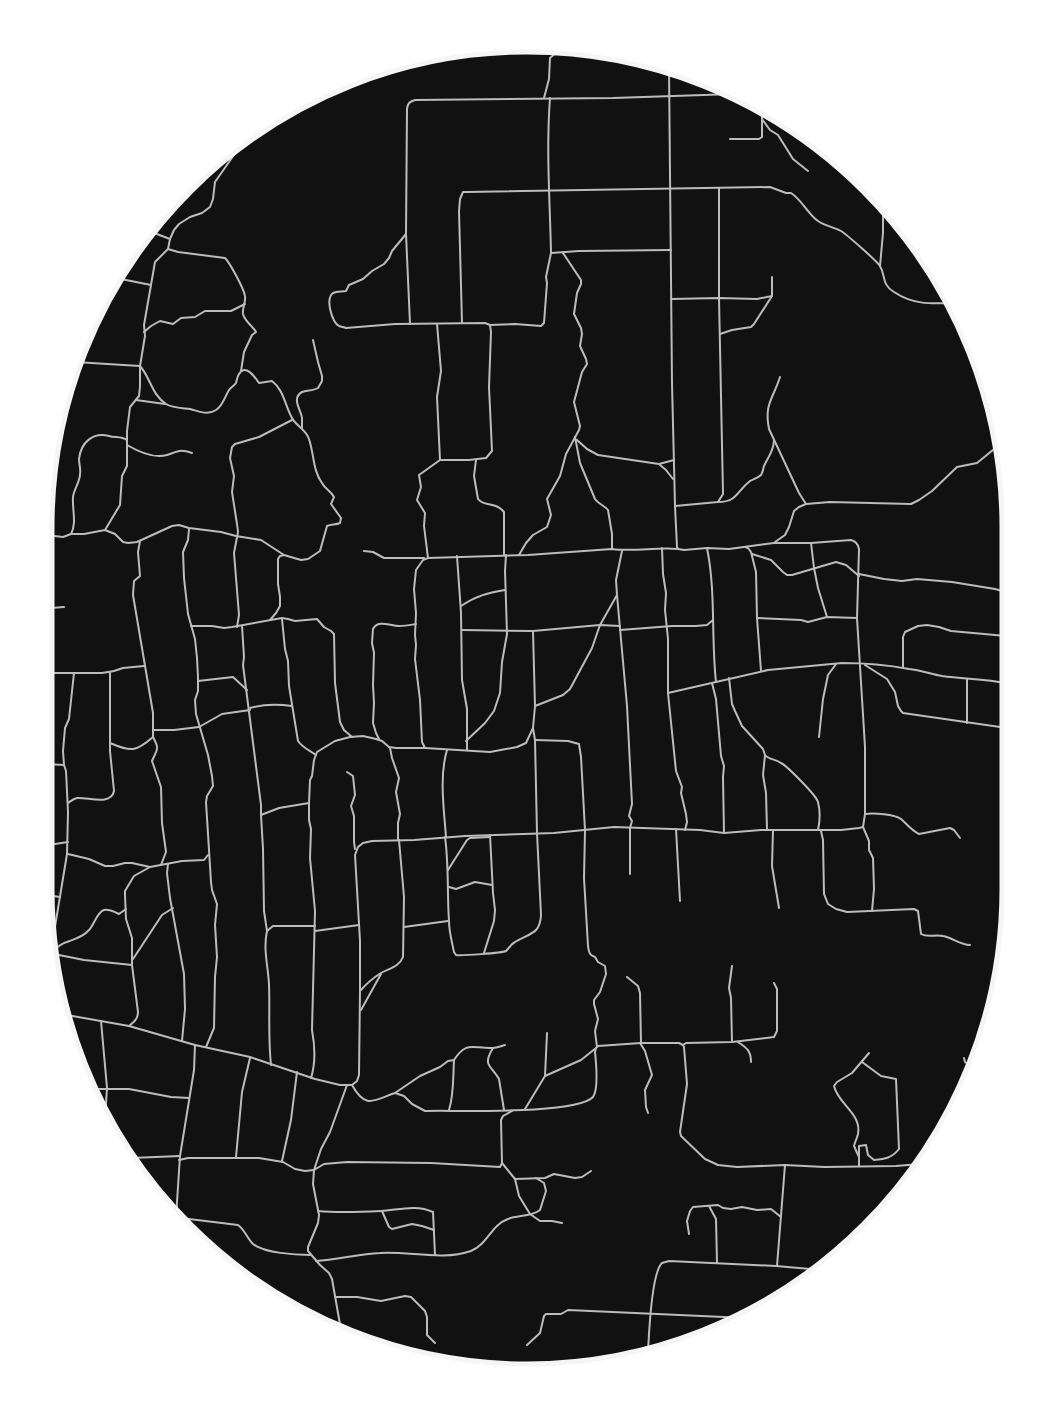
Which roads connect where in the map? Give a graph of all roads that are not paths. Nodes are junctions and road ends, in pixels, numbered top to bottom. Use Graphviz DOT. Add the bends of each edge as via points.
graph roads {
  1 [pos="556,53"];
  2 [pos="669,74"];
  3 [pos="723,94"];
  4 [pos="668,96"];
  5 [pos="544,98"];
  6 [pos="550,98"];
  7 [pos="762,115"];
  8 [pos="762,119"];
  9 [pos="730,139"];
  10 [pos="237,150"];
  11 [pos="808,171"];
  12 [pos="719,188"];
  13 [pos="548,190"];
  14 [pos="669,190"];
  15 [pos="883,213"];
  16 [pos="154,233"];
  17 [pos="406,234"];
  18 [pos="170,239"];
  19 [pos="168,249"];
  20 [pos="671,250"];
  21 [pos="551,253"];
  22 [pos="563,253"];
  23 [pos="880,266"];
  24 [pos="772,277"];
  25 [pos="122,279"];
  26 [pos="151,285"];
  27 [pos="772,296"];
  28 [pos="719,298"];
  29 [pos="671,299"];
  30 [pos="945,303"];
  31 [pos="246,304"];
  32 [pos="437,323"];
  33 [pos="462,323"];
  34 [pos="410,324"];
  35 [pos="490,325"];
  36 [pos="144,332"];
  37 [pos="720,334"];
  38 [pos="313,340"];
  39 [pos="81,362"];
  40 [pos="140,366"];
  41 [pos="241,372"];
  42 [pos="780,376"];
  43 [pos="136,400"];
  44 [pos="165,404"];
  45 [pos="293,420"];
  46 [pos="302,428"];
  47 [pos="576,438"];
  48 [pos="774,439"];
  49 [pos="128,440"];
  50 [pos="127,445"];
  51 [pos="995,448"];
  52 [pos="192,453"];
  53 [pos="440,460"];
  54 [pos="476,460"];
  55 [pos="674,460"];
  56 [pos="659,464"];
  57 [pos="674,480"];
  58 [pos="718,502"];
  59 [pos="806,504"];
  60 [pos="675,506"];
  61 [pos="189,528"];
  62 [pos="105,530"];
  63 [pos="71,534"];
  64 [pos="52,536"];
  65 [pos="236,536"];
  66 [pos="140,541"];
  67 [pos="774,543"];
  68 [pos="811,543"];
  69 [pos="744,547"];
  70 [pos="662,548"];
  71 [pos="707,548"];
  72 [pos="612,549"];
  73 [pos="678,549"];
  74 [pos="364,550"];
  75 [pos="622,550"];
  76 [pos="752,554"];
  77 [pos="284,555"];
  78 [pos="505,555"];
  79 [pos="519,555"];
  80 [pos="457,556"];
  81 [pos="426,558"];
  82 [pos="814,568"];
  83 [pos="859,575"];
  84 [pos="505,590"];
  85 [pos="1002,591"];
  86 [pos="617,595"];
  87 [pos="460,606"];
  88 [pos="64,607"];
  89 [pos="52,608"];
  90 [pos="827,617"];
  91 [pos="282,618"];
  92 [pos="757,618"];
  93 [pos="857,618"];
  94 [pos="269,620"];
  95 [pos="714,620"];
  96 [pos="416,624"];
  97 [pos="600,625"];
  98 [pos="191,626"];
  99 [pos="242,626"];
  100 [pos="620,626"];
  101 [pos="237,627"];
  102 [pos="666,627"];
  103 [pos="462,630"];
  104 [pos="506,630"];
  105 [pos="620,630"];
  106 [pos="533,631"];
  107 [pos="1002,636"];
  108 [pos="836,663"];
  109 [pos="859,664"];
  110 [pos="864,664"];
  111 [pos="144,666"];
  112 [pos="903,668"];
  113 [pos="760,671"];
  114 [pos="110,672"];
  115 [pos="52,673"];
  116 [pos="74,673"];
  117 [pos="729,678"];
  118 [pos="967,679"];
  119 [pos="198,681"];
  120 [pos="712,682"];
  121 [pos="716,682"];
  122 [pos="1002,682"];
  123 [pos="247,690"];
  124 [pos="668,693"];
  125 [pos="292,706"];
  126 [pos="535,706"];
  127 [pos="250,709"];
  128 [pos="967,723"];
  129 [pos="199,727"];
  130 [pos="1002,727"];
  131 [pos="533,728"];
  132 [pos="154,730"];
  133 [pos="153,737"];
  134 [pos="352,737"];
  135 [pos="819,737"];
  136 [pos="380,740"];
  137 [pos="535,740"];
  138 [pos="466,741"];
  139 [pos="110,743"];
  140 [pos="389,747"];
  141 [pos="425,748"];
  142 [pos="447,750"];
  143 [pos="467,751"];
  144 [pos="316,755"];
  145 [pos="765,755"];
  146 [pos="52,764"];
  147 [pos="64,765"];
  148 [pos="347,772"];
  149 [pos="68,803"];
  150 [pos="309,803"];
  151 [pos="865,814"];
  152 [pos="260,815"];
  153 [pos="863,826"];
  154 [pos="630,828"];
  155 [pos="584,830"];
  156 [pos="676,830"];
  157 [pos="685,830"];
  158 [pos="767,830"];
  159 [pos="773,830"];
  160 [pos="820,830"];
  161 [pos="536,833"];
  162 [pos="724,834"];
  163 [pos="490,836"];
  164 [pos="446,837"];
  165 [pos="960,838"];
  166 [pos="398,840"];
  167 [pos="68,842"];
  168 [pos="52,843"];
  169 [pos="356,850"];
  170 [pos="67,854"];
  171 [pos="208,855"];
  172 [pos="168,864"];
  173 [pos="161,865"];
  174 [pos="150,867"];
  175 [pos="448,871"];
  176 [pos="630,874"];
  177 [pos="492,885"];
  178 [pos="449,887"];
  179 [pos="52,895"];
  180 [pos="60,896"];
  181 [pos="680,901"];
  182 [pos="172,908"];
  183 [pos="779,908"];
  184 [pos="126,909"];
  185 [pos="872,911"];
  186 [pos="449,921"];
  187 [pos="359,924"];
  188 [pos="314,926"];
  189 [pos="404,927"];
  190 [pos="267,931"];
  191 [pos="314,931"];
  192 [pos="54,932"];
  193 [pos="970,945"];
  194 [pos="56,948"];
  195 [pos="484,953"];
  196 [pos="57,955"];
  197 [pos="132,960"];
  198 [pos="132,965"];
  199 [pos="732,966"];
  200 [pos="382,973"];
  201 [pos="627,977"];
  202 [pos="774,983"];
  203 [pos="360,991"];
  204 [pos="360,1011"];
  205 [pos="69,1015"];
  206 [pos="101,1021"];
  207 [pos="129,1026"];
  208 [pos="547,1033"];
  209 [pos="182,1041"];
  210 [pos="737,1041"];
  211 [pos="732,1042"];
  212 [pos="641,1043"];
  213 [pos="683,1044"];
  214 [pos="195,1045"];
  215 [pos="505,1045"];
  216 [pos="206,1047"];
  217 [pos="596,1047"];
  218 [pos="493,1048"];
  219 [pos="869,1053"];
  220 [pos="250,1057"];
  221 [pos="964,1058"];
  222 [pos="454,1060"];
  223 [pos="751,1062"];
  224 [pos="862,1062"];
  225 [pos="271,1065"];
  226 [pos="968,1065"];
  227 [pos="297,1072"];
  228 [pos="544,1076"];
  229 [pos="312,1078"];
  230 [pos="347,1085"];
  231 [pos="352,1085"];
  232 [pos="96,1088"];
  233 [pos="106,1088"];
  234 [pos="395,1094"];
  235 [pos="189,1098"];
  236 [pos="105,1107"];
  237 [pos="448,1110"];
  238 [pos="504,1110"];
  239 [pos="514,1110"];
  240 [pos="525,1110"];
  241 [pos="648,1113"];
  242 [pos="180,1156"];
  243 [pos="236,1157"];
  244 [pos="135,1158"];
  245 [pos="859,1158"];
  246 [pos="179,1160"];
  247 [pos="282,1161"];
  248 [pos="502,1163"];
  249 [pos="914,1164"];
  250 [pos="785,1165"];
  251 [pos="859,1166"];
  252 [pos="314,1170"];
  253 [pos="591,1171"];
  254 [pos="536,1178"];
  255 [pos="515,1179"];
  256 [pos="709,1205"];
  257 [pos="174,1206"];
  258 [pos="177,1206"];
  259 [pos="177,1209"];
  260 [pos="318,1211"];
  261 [pos="382,1211"];
  262 [pos="530,1214"];
  263 [pos="781,1217"];
  264 [pos="186,1219"];
  265 [pos="562,1223"];
  266 [pos="434,1230"];
  267 [pos="689,1234"];
  268 [pos="310,1255"];
  269 [pos="435,1255"];
  270 [pos="316,1261"];
  271 [pos="717,1263"];
  272 [pos="776,1266"];
  273 [pos="812,1269"];
  274 [pos="335,1297"];
  275 [pos="650,1314"];
  276 [pos="732,1317"];
  277 [pos="340,1326"];
  278 [pos="435,1343"];
  279 [pos="527,1345"];
  280 [pos="648,1348"];
  1 -- 5 [label="street" via="550,58 549,79"];
  2 -- 4 [label="street"];
  3 -- 4 [label="street"];
  4 -- 6 [label="street"];
  4 -- 14 [label="street"];
  5 -- 6 [label="street"];
  5 -- 17 [label="street" via="410,101 407,109"];
  6 -- 13 [label="street" via="547,132"];
  7 -- 8 [label="street"];
  8 -- 9 [label="street" via="762,134 759,139"];
  8 -- 11 [label="street" via="770,130 778,135 793,159"];
  10 -- 18 [label="street" via="215,182 210,207 180,224"];
  12 -- 14 [label="street"];
  12 -- 23 [label="street" via="770,187 786,193 791,192 819,222 841,232"];
  12 -- 28 [label="street"];
  13 -- 14 [label="street"];
  13 -- 21 [label="street"];
  13 -- 33 [label="street" via="463,192 461,195 459,211"];
  14 -- 20 [label="street"];
  15 -- 23 [label="street"];
  16 -- 18 [label="street"];
  17 -- 34 [label="street"];
  17 -- 34 [label="street" via="384,264 363,279 349,285 346,291 335,292 329,301 333,319 339,326 346,328"];
  18 -- 19 [label="street"];
  19 -- 26 [label="street" via="155,262"];
  19 -- 31 [label="street" via="225,258 243,286"];
  20 -- 22 [label="street"];
  20 -- 29 [label="street"];
  21 -- 22 [label="street"];
  21 -- 35 [label="street" via="546,277 544,324"];
  22 -- 47 [label="street" via="581,280 574,314 581,328 580,346 587,364 582,372 574,402 580,421"];
  23 -- 30 [label="street" via="888,288 895,293 925,304"];
  24 -- 27 [label="street"];
  25 -- 26 [label="street"];
  26 -- 36 [label="street"];
  27 -- 28 [label="street" via="758,299"];
  27 -- 37 [label="street" via="751,327"];
  28 -- 29 [label="street"];
  28 -- 37 [label="street"];
  29 -- 55 [label="street"];
  31 -- 36 [label="street" via="233,311 204,312 195,317 181,318 173,324 160,321"];
  31 -- 41 [label="street" via="243,315 256,332 244,352"];
  32 -- 33 [label="street"];
  32 -- 34 [label="street"];
  32 -- 53 [label="street"];
  33 -- 35 [label="street"];
  35 -- 54 [label="street" via="492,451 486,458"];
  36 -- 40 [label="street"];
  37 -- 58 [label="street" via="723,494"];
  38 -- 46 [label="street" via="322,381 318,388 303,391 297,398"];
  39 -- 40 [label="street"];
  40 -- 43 [label="street" via="139,396"];
  40 -- 44 [label="street" via="152,388"];
  41 -- 44 [label="street" via="220,408 215,411 198,412"];
  41 -- 45 [label="street" via="252,372 259,383 271,380 274,382"];
  42 -- 48 [label="street" via="766,413"];
  43 -- 44 [label="street"];
  43 -- 49 [label="street" via="130,407"];
  45 -- 46 [label="street"];
  45 -- 65 [label="street" via="260,437 232,447 230,458 234,476 232,492 238,532"];
  46 -- 77 [label="street" via="308,437 315,467 322,483 334,497 331,504 341,518 337,524 327,526 320,551 314,556 302,560"];
  47 -- 56 [label="street" via="598,455"];
  47 -- 72 [label="street" via="580,463 597,503 608,510"];
  47 -- 79 [label="street" via="566,454 560,476 547,499 551,515 548,527 533,535"];
  48 -- 58 [label="street" via="774,446 762,474 744,486 732,499"];
  48 -- 59 [label="street"];
  49 -- 50 [label="street"];
  49 -- 63 [label="street" via="123,437 98,435 88,440 83,448 79,458 79,481 73,495 74,525"];
  50 -- 52 [label="street" via="138,452 155,456 179,450"];
  50 -- 62 [label="street" via="127,466 122,476 120,505"];
  51 -- 59 [label="street" via="977,463 957,467 932,491 911,504"];
  53 -- 54 [label="street"];
  53 -- 81 [label="street" via="419,475 421,487 418,500 425,513"];
  54 -- 78 [label="street" via="474,476 478,499 480,502 500,507 504,512"];
  55 -- 56 [label="street"];
  55 -- 57 [label="street"];
  56 -- 57 [label="street"];
  57 -- 60 [label="street"];
  58 -- 60 [label="street"];
  59 -- 67 [label="street" via="794,511 785,535"];
  60 -- 73 [label="street"];
  61 -- 65 [label="street"];
  61 -- 66 [label="street" via="172,526"];
  61 -- 98 [label="street" via="183,552"];
  62 -- 63 [label="street"];
  62 -- 66 [label="street" via="115,534 123,542"];
  63 -- 64 [label="street" via="63,537"];
  65 -- 77 [label="street" via="261,540"];
  65 -- 101 [label="street" via="234,553 239,616"];
  66 -- 111 [label="street" via="138,552 141,572 139,578 134,581 133,595"];
  67 -- 68 [label="street"];
  67 -- 69 [label="street"];
  68 -- 82 [label="street"];
  68 -- 83 [label="street" via="855,541 859,549"];
  69 -- 71 [label="street"];
  69 -- 76 [label="street"];
  70 -- 73 [label="street"];
  70 -- 75 [label="street"];
  70 -- 102 [label="street"];
  71 -- 73 [label="street"];
  71 -- 95 [label="street"];
  72 -- 75 [label="street"];
  72 -- 79 [label="street"];
  74 -- 81 [label="street" via="384,558"];
  75 -- 86 [label="street" via="616,580"];
  76 -- 82 [label="street" via="771,560 787,575"];
  76 -- 92 [label="street" via="756,572"];
  77 -- 94 [label="street" via="278,559 280,606"];
  78 -- 79 [label="street"];
  78 -- 80 [label="street"];
  78 -- 84 [label="street"];
  80 -- 81 [label="street"];
  80 -- 87 [label="street"];
  81 -- 96 [label="street" via="416,570"];
  82 -- 83 [label="street" via="836,562 846,565"];
  82 -- 90 [label="street"];
  83 -- 85 [label="street" via="902,581 917,579 952,582"];
  83 -- 93 [label="street"];
  84 -- 87 [label="street" via="491,592"];
  84 -- 104 [label="street"];
  86 -- 97 [label="street"];
  86 -- 100 [label="street"];
  87 -- 103 [label="street"];
  88 -- 89 [label="street"];
  90 -- 92 [label="street" via="808,622"];
  90 -- 93 [label="street"];
  91 -- 94 [label="street"];
  91 -- 125 [label="street"];
  91 -- 134 [label="street" via="295,621 317,619 324,628 334,634 335,683 340,722"];
  92 -- 113 [label="street"];
  93 -- 109 [label="street"];
  94 -- 99 [label="street"];
  95 -- 102 [label="street" via="707,625"];
  95 -- 121 [label="street"];
  96 -- 136 [label="street" via="397,626 383,623 372,629 373,723"];
  96 -- 141 [label="street" via="415,659 422,742"];
  97 -- 100 [label="street"];
  97 -- 106 [label="street"];
  97 -- 126 [label="street" via="592,648 570,689 563,695"];
  98 -- 101 [label="street"];
  98 -- 119 [label="street" via="195,639"];
  99 -- 101 [label="street"];
  99 -- 123 [label="street" via="243,665"];
  100 -- 105 [label="street"];
  102 -- 105 [label="street"];
  102 -- 124 [label="street"];
  103 -- 104 [label="street"];
  103 -- 138 [label="street"];
  104 -- 106 [label="street"];
  104 -- 138 [label="street" via="501,685 494,711"];
  105 -- 154 [label="street" via="632,804"];
  106 -- 126 [label="street"];
  107 -- 112 [label="street" via="951,631 927,625 918,626 905,632"];
  108 -- 109 [label="street"];
  108 -- 113 [label="street"];
  108 -- 135 [label="street" via="828,675"];
  109 -- 110 [label="street"];
  109 -- 151 [label="street" via="865,747"];
  110 -- 112 [label="street"];
  110 -- 128 [label="street" via="887,679 903,713"];
  111 -- 114 [label="street"];
  111 -- 132 [label="street"];
  112 -- 118 [label="street"];
  113 -- 117 [label="street"];
  114 -- 116 [label="street"];
  114 -- 139 [label="street"];
  115 -- 116 [label="street"];
  116 -- 147 [label="street" via="69,719 65,728"];
  117 -- 121 [label="street"];
  117 -- 145 [label="street" via="735,712 742,726 763,749"];
  118 -- 122 [label="street"];
  118 -- 128 [label="street"];
  119 -- 123 [label="street" via="233,677"];
  119 -- 129 [label="street" via="195,700"];
  120 -- 121 [label="street"];
  120 -- 124 [label="street"];
  120 -- 162 [label="street" via="724,766"];
  123 -- 127 [label="street"];
  124 -- 157 [label="street" via="676,771 682,787 687,822"];
  125 -- 127 [label="street" via="260,705"];
  125 -- 144 [label="street" via="298,742"];
  126 -- 131 [label="street"];
  127 -- 129 [label="street" via="222,714"];
  127 -- 152 [label="street" via="262,805"];
  128 -- 130 [label="street"];
  129 -- 132 [label="street"];
  129 -- 171 [label="street" via="208,755 213,786 206,802"];
  131 -- 137 [label="street"];
  131 -- 143 [label="street" via="526,743 517,747 490,752"];
  132 -- 133 [label="street"];
  133 -- 139 [label="street" via="130,750"];
  133 -- 173 [label="street" via="158,749 152,761 161,787 166,852"];
  134 -- 136 [label="street" via="363,736"];
  134 -- 144 [label="street" via="335,741"];
  136 -- 140 [label="street"];
  137 -- 155 [label="street" via="579,744"];
  137 -- 161 [label="street"];
  138 -- 143 [label="street"];
  139 -- 149 [label="street" via="114,795 105,800 76,798"];
  140 -- 141 [label="street"];
  140 -- 166 [label="street" via="399,778 396,792 400,814"];
  141 -- 142 [label="street"];
  142 -- 143 [label="street"];
  142 -- 164 [label="street" via="443,785"];
  144 -- 150 [label="street" via="310,780"];
  145 -- 158 [label="street" via="763,775"];
  145 -- 160 [label="street" via="783,764 816,799"];
  146 -- 147 [label="street"];
  147 -- 149 [label="street"];
  148 -- 169 [label="street" via="353,776 355,785 351,806"];
  149 -- 167 [label="street"];
  150 -- 152 [label="street" via="279,808"];
  150 -- 188 [label="street"];
  151 -- 153 [label="street"];
  151 -- 165 [label="street" via="899,817 918,834 950,828"];
  152 -- 190 [label="street"];
  153 -- 160 [label="street"];
  153 -- 185 [label="street" via="873,858"];
  154 -- 155 [label="street"];
  154 -- 156 [label="street"];
  154 -- 176 [label="street"];
  155 -- 161 [label="street"];
  155 -- 217 [label="street" via="589,953 605,966 606,972 600,992 594,1000 598,1019 595,1031"];
  156 -- 157 [label="street"];
  156 -- 181 [label="street"];
  157 -- 162 [label="street"];
  158 -- 159 [label="street"];
  158 -- 162 [label="street"];
  159 -- 160 [label="street"];
  159 -- 183 [label="street" via="772,866"];
  160 -- 185 [label="street" via="823,840 822,863 826,901 841,911"];
  161 -- 163 [label="street"];
  161 -- 195 [label="street" via="541,923 538,929 506,951"];
  163 -- 164 [label="street"];
  163 -- 175 [label="street" via="467,840"];
  163 -- 177 [label="street"];
  164 -- 166 [label="street"];
  164 -- 175 [label="street"];
  166 -- 169 [label="street" via="367,842"];
  166 -- 189 [label="street"];
  167 -- 168 [label="street"];
  167 -- 170 [label="street"];
  169 -- 187 [label="street"];
  170 -- 174 [label="street" via="105,866 132,863"];
  170 -- 180 [label="street"];
  171 -- 172 [label="street" via="204,860"];
  171 -- 216 [label="street" via="212,890 217,904 217,957 214,1028"];
  172 -- 173 [label="street"];
  172 -- 182 [label="street"];
  173 -- 174 [label="street"];
  174 -- 184 [label="street" via="133,878 126,891"];
  175 -- 178 [label="street"];
  177 -- 178 [label="street" via="475,882 456,889"];
  177 -- 195 [label="street" via="494,921"];
  178 -- 186 [label="street"];
  179 -- 180 [label="street"];
  180 -- 192 [label="street"];
  182 -- 197 [label="street" via="162,915"];
  182 -- 209 [label="street" via="184,974 185,1009"];
  184 -- 194 [label="street" via="121,914 110,910 101,912 83,936"];
  184 -- 197 [label="street" via="126,919 132,938"];
  185 -- 193 [label="street" via="914,909 919,914 921,934 946,936 950,940"];
  186 -- 189 [label="street"];
  186 -- 195 [label="street" via="456,955"];
  187 -- 191 [label="street"];
  187 -- 203 [label="street"];
  188 -- 190 [label="street" via="273,926"];
  188 -- 191 [label="street"];
  189 -- 200 [label="street" via="401,962"];
  190 -- 225 [label="street" via="265,952 269,985"];
  191 -- 229 [label="street"];
  196 -- 198 [label="street"];
  197 -- 198 [label="street"];
  198 -- 207 [label="street" via="138,1017"];
  199 -- 211 [label="street" via="729,988"];
  200 -- 203 [label="street" via="366,983"];
  200 -- 204 [label="street"];
  201 -- 212 [label="street" via="638,986 640,993"];
  202 -- 210 [label="street" via="777,988 777,1031 774,1037"];
  203 -- 204 [label="street"];
  204 -- 231 [label="street" via="359,1075"];
  205 -- 206 [label="street"];
  206 -- 207 [label="street"];
  206 -- 233 [label="street"];
  207 -- 209 [label="street"];
  208 -- 228 [label="street"];
  209 -- 214 [label="street"];
  210 -- 211 [label="street"];
  210 -- 223 [label="street" via="748,1050"];
  211 -- 213 [label="street"];
  212 -- 213 [label="street"];
  212 -- 217 [label="street"];
  212 -- 241 [label="street" via="652,1075 645,1090"];
  213 -- 250 [label="street" via="687,1084 680,1132 684,1140 705,1159 718,1165"];
  214 -- 216 [label="street"];
  214 -- 235 [label="street"];
  215 -- 218 [label="street"];
  216 -- 220 [label="street"];
  217 -- 228 [label="street" via="581,1060"];
  217 -- 240 [label="street" via="596,1087 593,1097 570,1106"];
  218 -- 222 [label="street" via="466,1047"];
  218 -- 238 [label="street" via="487,1059 488,1065 499,1079"];
  219 -- 224 [label="street"];
  220 -- 225 [label="street"];
  220 -- 243 [label="street" via="242,1092"];
  221 -- 226 [label="street"];
  222 -- 234 [label="street" via="420,1076"];
  222 -- 237 [label="street" via="452,1102"];
  224 -- 245 [label="street" via="834,1086 858,1125 854,1146"];
  224 -- 245 [label="street" via="881,1076 896,1079 899,1149 887,1159 874,1160 868,1155 866,1146 861,1145"];
  225 -- 227 [label="street"];
  227 -- 229 [label="street"];
  227 -- 247 [label="street" via="291,1120"];
  228 -- 240 [label="street"];
  229 -- 230 [label="street"];
  230 -- 231 [label="street"];
  230 -- 252 [label="street"];
  231 -- 234 [label="street" via="357,1094 367,1101 375,1102"];
  232 -- 233 [label="street"];
  233 -- 235 [label="street"];
  233 -- 236 [label="street"];
  234 -- 237 [label="street" via="404,1096 425,1111"];
  235 -- 242 [label="street"];
  237 -- 238 [label="street"];
  238 -- 239 [label="street"];
  239 -- 240 [label="street"];
  239 -- 248 [label="street" via="501,1120"];
  242 -- 244 [label="street"];
  242 -- 246 [label="street"];
  243 -- 246 [label="street"];
  243 -- 247 [label="street"];
  245 -- 251 [label="street"];
  246 -- 258 [label="street"];
  247 -- 252 [label="street" via="295,1169"];
  248 -- 252 [label="street" via="500,1166 347,1162 324,1164"];
  248 -- 255 [label="street"];
  249 -- 251 [label="street"];
  250 -- 251 [label="street"];
  250 -- 263 [label="street"];
  252 -- 260 [label="street" via="312,1184"];
  253 -- 254 [label="street" via="582,1177 567,1178 554,1174"];
  254 -- 255 [label="street"];
  254 -- 262 [label="street" via="544,1183 546,1191 542,1207"];
  255 -- 262 [label="street" via="519,1196"];
  256 -- 263 [label="street" via="731,1209 771,1209"];
  256 -- 267 [label="street" via="693,1207 690,1211 687,1222"];
  256 -- 271 [label="street" via="716,1219"];
  257 -- 258 [label="street"];
  258 -- 259 [label="street"];
  260 -- 261 [label="street"];
  260 -- 268 [label="street" via="318,1223 308,1247"];
  261 -- 266 [label="street" via="392,1229 412,1224"];
  261 -- 266 [label="street" via="407,1208 428,1210 433,1212"];
  262 -- 265 [label="street" via="540,1221"];
  262 -- 269 [label="street" via="508,1219 498,1225 486,1240 472,1250"];
  263 -- 272 [label="street"];
  264 -- 268 [label="street" via="238,1225 260,1248 292,1255"];
  266 -- 269 [label="street"];
  268 -- 270 [label="street"];
  269 -- 270 [label="street" via="380,1253"];
  270 -- 274 [label="street" via="332,1278"];
  271 -- 272 [label="street"];
  271 -- 275 [label="street" via="669,1261 660,1264 656,1271"];
  272 -- 273 [label="street"];
  274 -- 277 [label="street"];
  274 -- 278 [label="street" via="382,1301 411,1297 425,1311 427,1334"];
  275 -- 276 [label="street"];
  275 -- 279 [label="street" via="574,1309 561,1314 550,1313 544,1316 540,1333"];
  275 -- 280 [label="street"];
}
